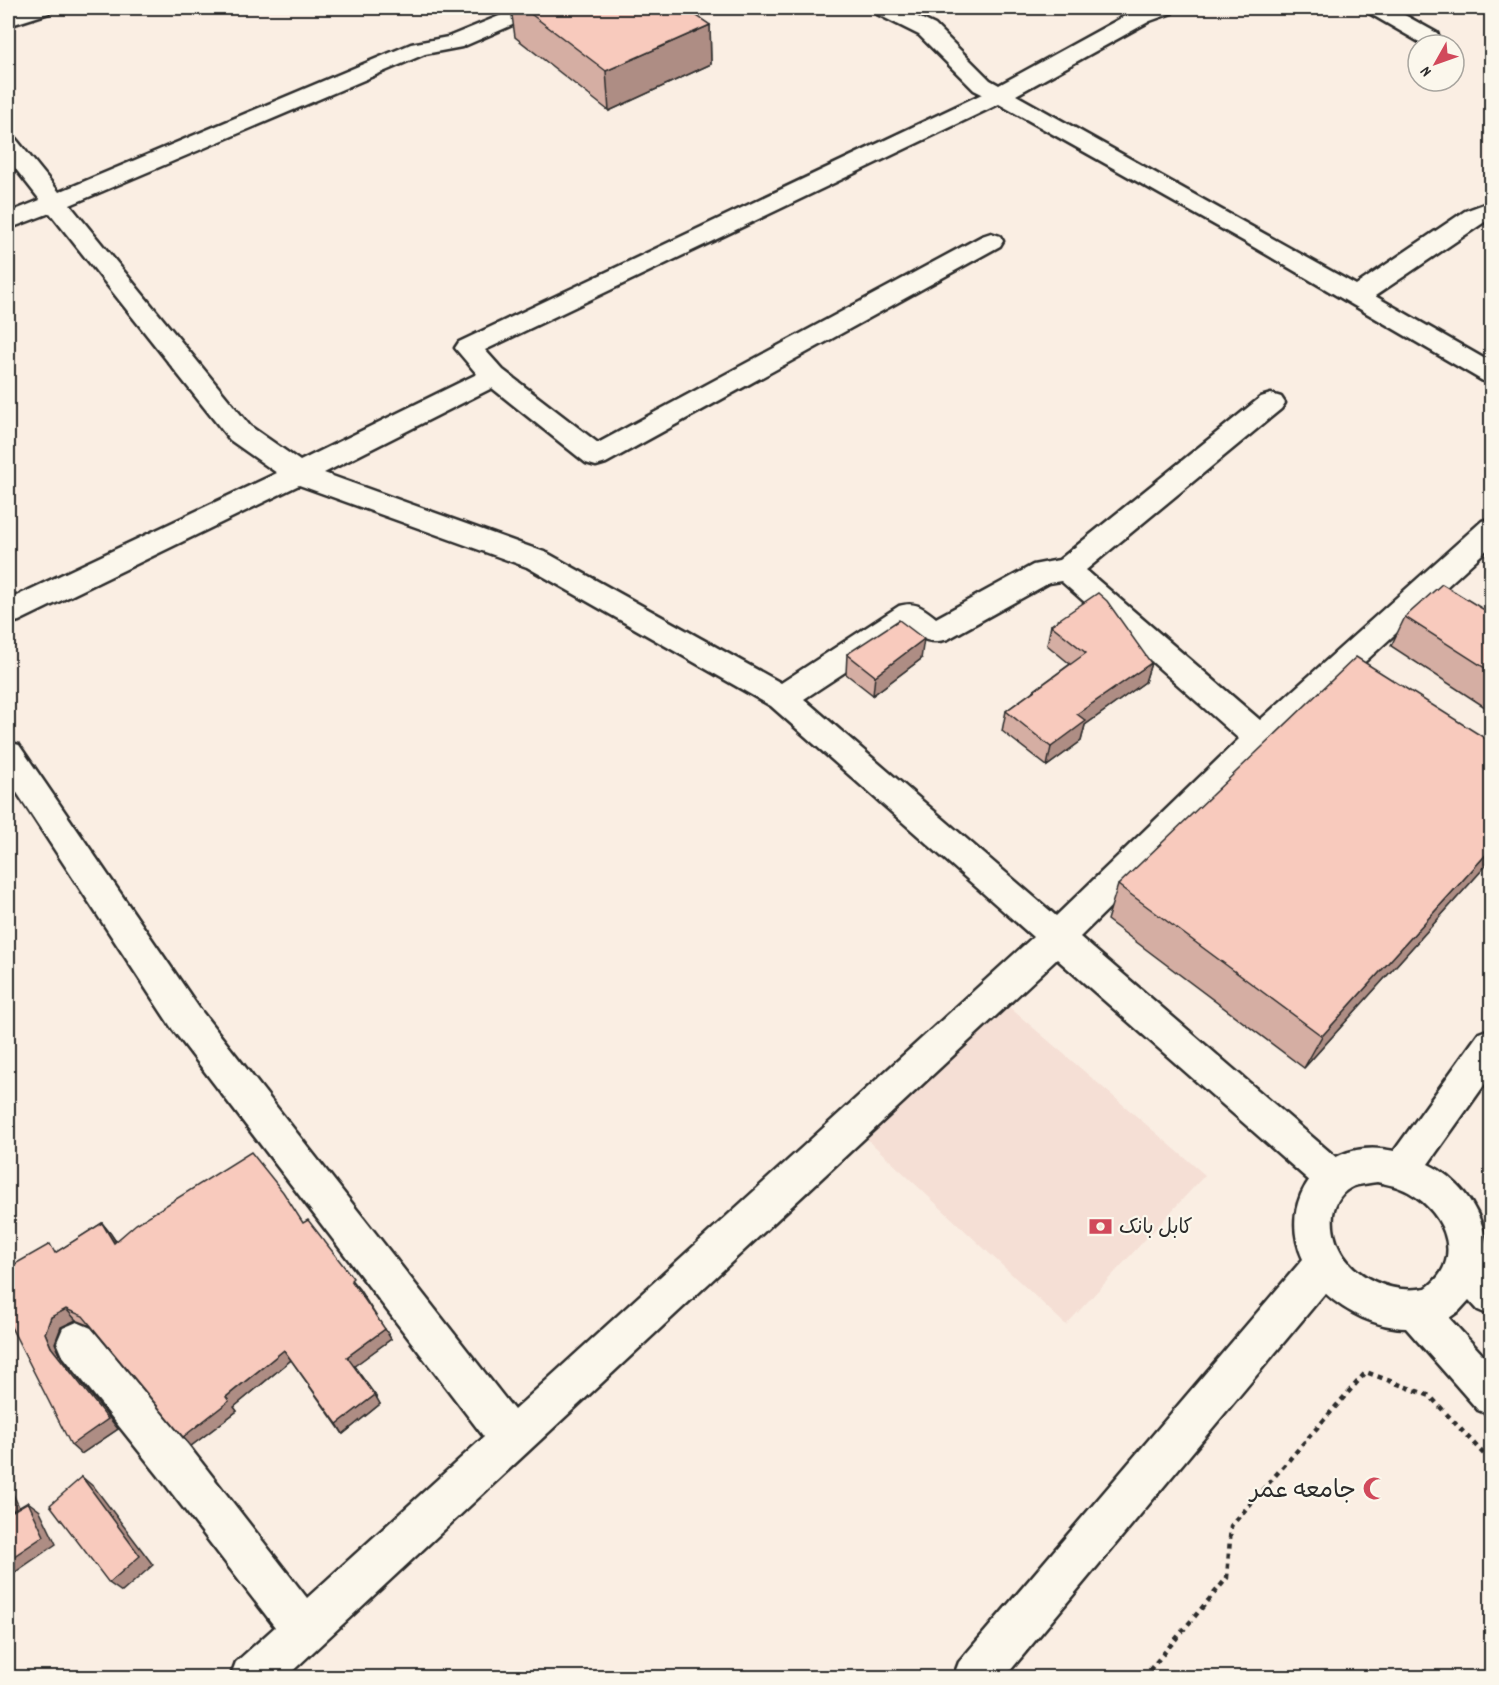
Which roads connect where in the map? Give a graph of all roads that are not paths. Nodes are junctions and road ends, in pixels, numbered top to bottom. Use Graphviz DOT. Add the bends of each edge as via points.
graph roads {
  1 [pos="41,8"];
  2 [pos="544,8"];
  3 [pos="883,8"];
  4 [pos="1164,8"];
  5 [pos="1377,8"];
  6 [pos="8,20"];
  7 [pos="1420,33"];
  8 [pos="999,95"];
  9 [pos="8,144"];
  10 [pos="54,204"];
  11 [pos="1491,208"];
  12 [pos="8,222"];
  13 [pos="991,241"];
  14 [pos="1356,297"];
  15 [pos="1491,375"];
  16 [pos="494,376"];
  17 [pos="1271,403"];
  18 [pos="298,474"];
  19 [pos="1491,528"];
  20 [pos="1067,570"];
  21 [pos="8,612"];
  22 [pos="782,698"];
  23 [pos="1260,739"];
  24 [pos="9,760"];
  25 [pos="1057,938"];
  26 [pos="1491,1044"];
  27 [pos="1402,1170"];
  28 [pos="1333,1178"];
  29 [pos="1324,1263"];
  30 [pos="1467,1269"];
  31 [pos="1491,1297"];
  32 [pos="1416,1310"];
  33 [pos="77,1342"];
  34 [pos="1491,1396"];
  35 [pos="511,1439"];
  36 [pos="304,1630"];
  37 [pos="252,1677"];
  38 [pos="975,1677"];
  1 -- 6 [label="street"];
  2 -- 10 [label="street" via="519,14 454,42 419,49"];
  3 -- 8 [label="street" via="927,30 982,85"];
  4 -- 8 [label="street" via="1142,16"];
  5 -- 7 [label="street"];
  8 -- 14 [label="street"];
  8 -- 16 [label="street" via="468,348"];
  9 -- 10 [label="street"];
  10 -- 12 [label="street"];
  10 -- 18 [label="street" via="240,433"];
  11 -- 14 [label="street"];
  13 -- 16 [label="street" via="596,456"];
  14 -- 15 [label="street"];
  16 -- 18 [label="street"];
  17 -- 20 [label="street"];
  18 -- 21 [label="street"];
  18 -- 22 [label="street" via="537,560"];
  19 -- 23 [label="street"];
  20 -- 22 [label="street" via="1043,573 937,631 910,614"];
  20 -- 23 [label="street"];
  22 -- 25 [label="street"];
  23 -- 25 [label="street"];
  24 -- 35 [label="street" via="86,866 186,1019"];
  25 -- 28 [label="street"];
  25 -- 35 [label="street"];
  26 -- 27 [label="street"];
  27 -- 28 [label="street" via="1377,1165 1353,1168"];
  27 -- 30 [label="street" via="1426,1182 1446,1199 1461,1221 1468,1245"];
  28 -- 29 [label="street" via="1319,1194 1313,1215 1314,1239"];
  29 -- 32 [label="street" via="1342,1284 1365,1300 1391,1309"];
  29 -- 38 [label="street"];
  30 -- 31 [label="street"];
  30 -- 32 [label="street" via="1457,1288 1439,1303"];
  32 -- 34 [label="street"];
  33 -- 36 [label="street"];
  35 -- 36 [label="street"];
  36 -- 37 [label="street"];
}
